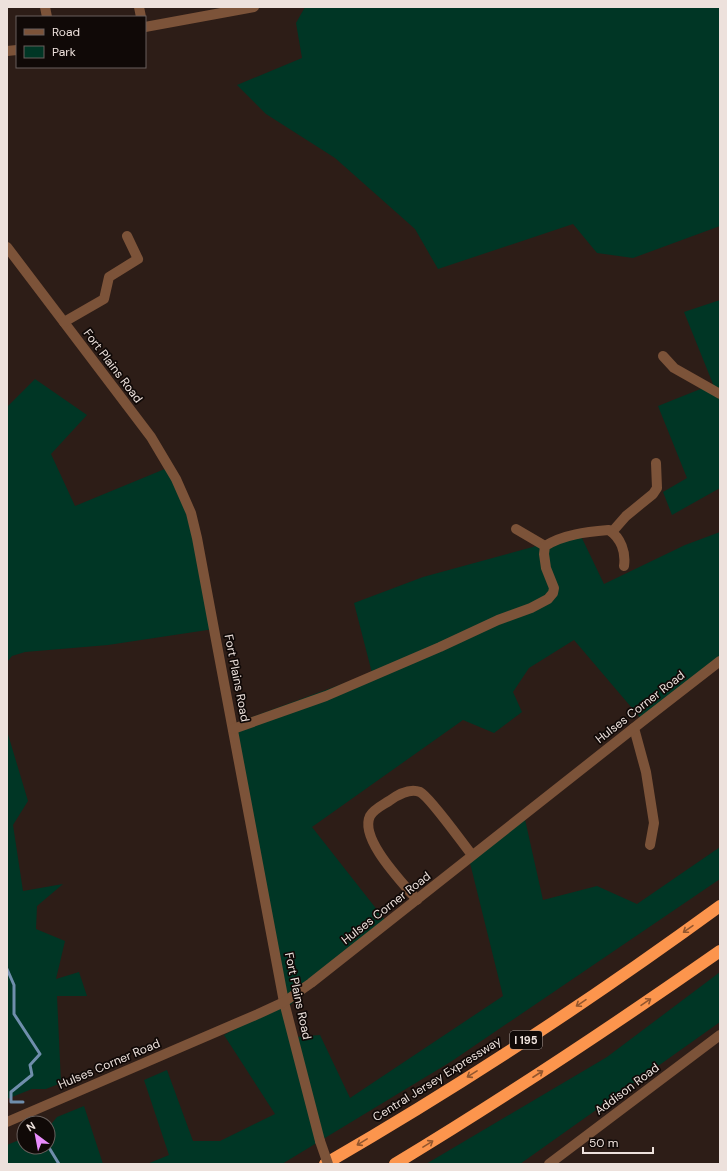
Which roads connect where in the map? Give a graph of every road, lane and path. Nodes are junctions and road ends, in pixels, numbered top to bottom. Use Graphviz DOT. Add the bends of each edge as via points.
graph roads {
  1 [pos="254,7"];
  2 [pos="146,26"];
  3 [pos="127,236"];
  4 [pos="7,248"];
  5 [pos="64,322"];
  6 [pos="664,356"];
  7 [pos="720,394"];
  8 [pos="656,463"];
  9 [pos="516,529"];
  10 [pos="612,532"];
  11 [pos="544,546"];
  12 [pos="624,566"];
  13 [pos="720,662"];
  14 [pos="634,728"];
  15 [pos="233,729"];
  16 [pos="650,845"];
  17 [pos="472,856"];
  18 [pos="417,900"];
  19 [pos="720,906"];
  20 [pos="720,951"];
  21 [pos="284,1002"];
  22 [pos="720,1035"];
  23 [pos="7,1122"];
  24 [pos="326,1164"];
  25 [pos="395,1164"];
  26 [pos="549,1164"];
  1 -- 2 [label="street"];
  3 -- 5 [label="street" via="138,259 109,277 104,299"];
  4 -- 5 [label="street, Fort Plains Road"];
  5 -- 15 [label="street, Fort Plains Road" via="167,462 191,513"];
  6 -- 7 [label="street" via="674,368"];
  8 -- 10 [label="street" via="657,488"];
  9 -- 11 [label="street"];
  10 -- 11 [label="street" via="609,530 574,534"];
  10 -- 12 [label="street" via="621,543"];
  11 -- 15 [label="street" via="546,568 554,588 548,599 326,696"];
  13 -- 14 [label="street, Hulses Corner Road"];
  14 -- 16 [label="street" via="646,772 654,823"];
  14 -- 17 [label="street, Hulses Corner Road"];
  15 -- 21 [label="street, Fort Plains Road"];
  17 -- 18 [label="street, Hulses Corner Road"];
  17 -- 18 [label="street" via="420,792 400,794 373,812 368,829 369,835 384,861"];
  18 -- 21 [label="street, Hulses Corner Road" via="311,984"];
  19 -- 24 [label="highway, Central Jersey Expressway / I 195, one-way" via="554,1021"];
  25 -- 20 [label="highway, one-way" via="508,1094"];
  21 -- 23 [label="street, Hulses Corner Road"];
  21 -- 24 [label="street, Fort Plains Road, bridge"];
  22 -- 26 [label="street, Addison Road"];
}
